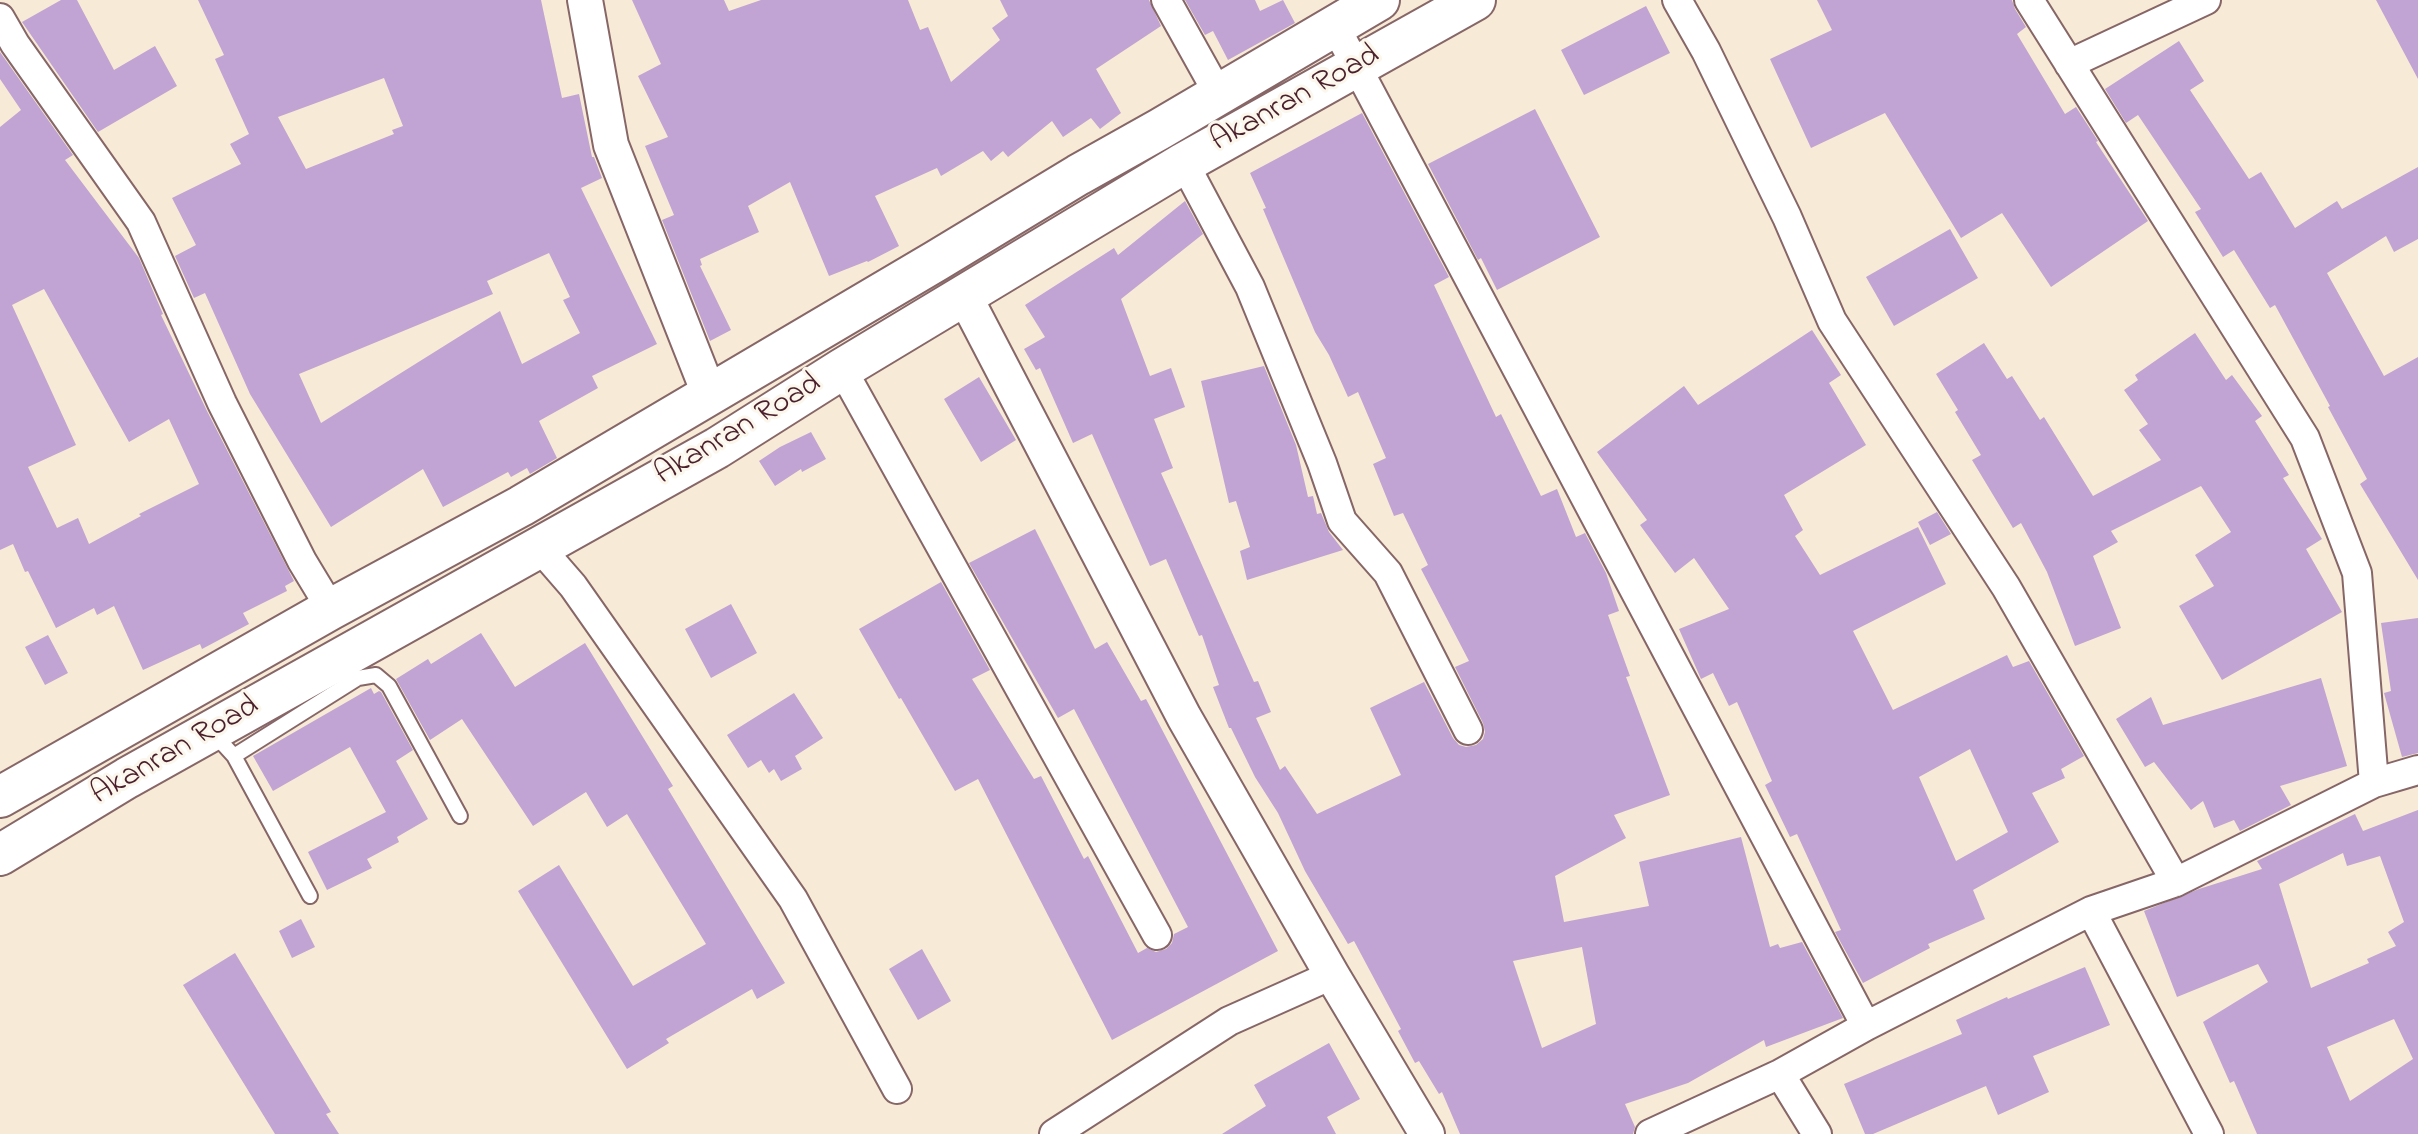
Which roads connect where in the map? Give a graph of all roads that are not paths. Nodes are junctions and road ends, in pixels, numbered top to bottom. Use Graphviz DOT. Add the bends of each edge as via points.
graph roads {
  1 [pos="585,0"];
  2 [pos="1166,0"];
  3 [pos="1379,0"];
  4 [pos="1475,0"];
  5 [pos="1677,0"];
  6 [pos="2029,0"];
  7 [pos="2206,0"];
  8 [pos="0,18"];
  9 [pos="1335,26"];
  10 [pos="2069,64"];
  11 [pos="1356,67"];
  12 [pos="1219,95"];
  13 [pos="1184,163"];
  14 [pos="964,295"];
  15 [pos="842,369"];
  16 [pos="710,396"];
  17 [pos="540,548"];
  18 [pos="331,609"];
  19 [pos="1468,730"];
  20 [pos="223,744"];
  21 [pos="2418,770"];
  22 [pos="2374,783"];
  23 [pos="0,797"];
  24 [pos="460,816"];
  25 [pos="0,855"];
  26 [pos="2176,882"];
  27 [pos="310,896"];
  28 [pos="2091,911"];
  29 [pos="1157,935"];
  30 [pos="1332,975"];
  31 [pos="1866,1026"];
  32 [pos="1780,1074"];
  33 [pos="897,1089"];
  34 [pos="1054,1134"];
  35 [pos="1427,1134"];
  36 [pos="1650,1134"];
  37 [pos="1817,1134"];
  38 [pos="2209,1134"];
  1 -- 16 [label="street" via="611,145"];
  2 -- 12 [label="street"];
  3 -- 9 [label="main road, Akanran Road"];
  4 -- 11 [label="main road, Akanran Road"];
  5 -- 26 [label="street" via="1787,217 1832,321 2006,587"];
  6 -- 10 [label="street"];
  7 -- 10 [label="street"];
  8 -- 18 [label="street" via="141,222 222,403"];
  9 -- 11 [label="street"];
  9 -- 12 [label="main road, Akanran Road"];
  10 -- 22 [label="street" via="2305,438 2357,573"];
  11 -- 13 [label="main road, Akanran Road"];
  11 -- 31 [label="street"];
  12 -- 16 [label="main road, Akanran Road"];
  13 -- 14 [label="main road, Akanran Road"];
  13 -- 19 [label="street" via="1250,287 1342,521 1388,573"];
  14 -- 15 [label="main road, Akanran Road"];
  14 -- 30 [label="street" via="1184,717"];
  15 -- 17 [label="main road, Akanran Road" via="717,448"];
  15 -- 29 [label="street"];
  16 -- 18 [label="main road, Akanran Road"];
  17 -- 20 [label="main road, Akanran Road"];
  17 -- 33 [label="street" via="573,586 793,899"];
  18 -- 23 [label="main road, Akanran Road"];
  20 -- 24 [label="lane" via="358,678 376,675 389,686"];
  20 -- 25 [label="main road, Akanran Road" via="127,778"];
  20 -- 27 [label="lane"];
  21 -- 22 [label="street"];
  22 -- 26 [label="street"];
  26 -- 28 [label="street"];
  28 -- 31 [label="street"];
  28 -- 38 [label="street"];
  30 -- 34 [label="street" via="1229,1021"];
  30 -- 35 [label="street"];
  31 -- 32 [label="street"];
  32 -- 36 [label="street"];
  32 -- 37 [label="street"];
}
